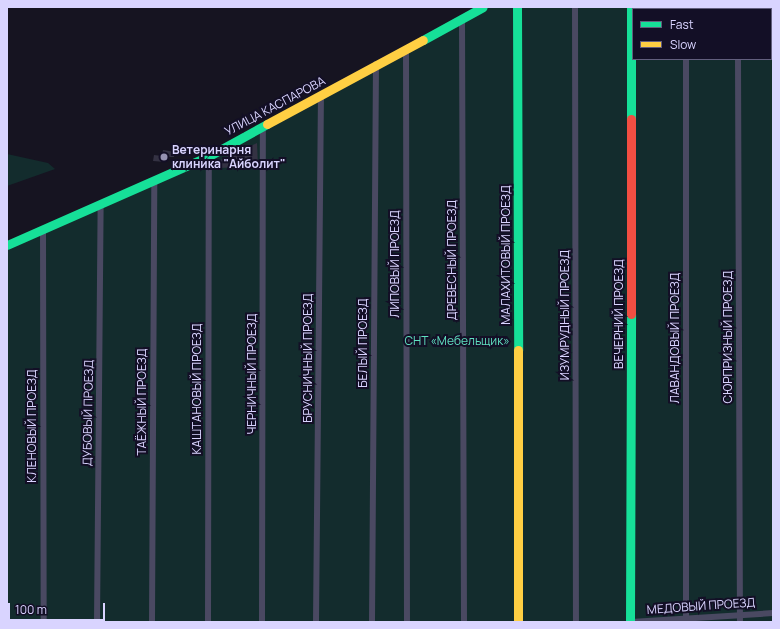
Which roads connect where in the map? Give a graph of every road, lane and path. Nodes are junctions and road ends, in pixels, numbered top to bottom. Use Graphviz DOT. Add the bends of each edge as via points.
graph roads {
  1 [pos="483,7"];
  2 [pos="517,7"];
  3 [pos="575,7"];
  4 [pos="631,7"];
  5 [pos="462,18"];
  6 [pos="406,49"];
  7 [pos="686,60"];
  8 [pos="738,60"];
  9 [pos="376,64"];
  10 [pos="321,95"];
  11 [pos="263,125"];
  12 [pos="209,156"];
  13 [pos="154,182"];
  14 [pos="101,205"];
  15 [pos="43,229"];
  16 [pos="7,245"];
  17 [pos="773,613"];
  18 [pos="740,615"];
  19 [pos="686,619"];
  20 [pos="44,622"];
  21 [pos="98,622"];
  22 [pos="152,622"];
  23 [pos="208,622"];
  24 [pos="262,622"];
  25 [pos="316,622"];
  26 [pos="372,622"];
  27 [pos="407,622"];
  28 [pos="464,622"];
  29 [pos="518,622"];
  30 [pos="576,622"];
  31 [pos="630,622"];
  32 [pos="740,622"];
  1 -- 5 [label="street, УЛИЦА КАСПАРОВА"];
  2 -- 29 [label="street, МАЛАХИТОВЫЙ ПРОЕЗД"];
  3 -- 30 [label="street, ИЗУМРУДНЫЙ ПРОЕЗД"];
  4 -- 31 [label="street, ВЕЧЕРНИЙ ПРОЕЗД"];
  5 -- 6 [label="street, УЛИЦА КАСПАРОВА"];
  5 -- 28 [label="street, ДРЕВЕСНЫЙ ПРОЕЗД"];
  6 -- 9 [label="street, УЛИЦА КАСПАРОВА"];
  6 -- 27 [label="street, ЛИПОВЫЙ ПРОЕЗД"];
  7 -- 19 [label="street, ЛАВАНДОВЫЙ ПРОЕЗД"];
  8 -- 18 [label="street, СЮРПРИЗНЫЙ ПРОЕЗД"];
  9 -- 10 [label="street, УЛИЦА КАСПАРОВА"];
  9 -- 26 [label="street, БЕЛЫЙ ПРОЕЗД"];
  10 -- 11 [label="street, УЛИЦА КАСПАРОВА"];
  10 -- 25 [label="street, БРУСНИЧНЫЙ ПРОЕЗД"];
  11 -- 12 [label="street, УЛИЦА КАСПАРОВА"];
  11 -- 24 [label="street, ЧЕРНИЧНЫЙ ПРОЕЗД"];
  12 -- 13 [label="street, УЛИЦА КАСПАРОВА"];
  12 -- 23 [label="street, КАШТАНОВЫЙ ПРОЕЗД"];
  13 -- 14 [label="street, УЛИЦА КАСПАРОВА"];
  13 -- 22 [label="street, ТАЁЖНЫЙ ПРОЕЗД"];
  14 -- 15 [label="street, УЛИЦА КАСПАРОВА"];
  14 -- 21 [label="street, ДУБОВЫЙ ПРОЕЗД"];
  15 -- 16 [label="street, УЛИЦА КАСПАРОВА"];
  15 -- 20 [label="street, КЛЕНОВЫЙ ПРОЕЗД"];
  17 -- 18 [label="street, МЕДОВЫЙ ПРОЕЗД"];
  18 -- 19 [label="street, МЕДОВЫЙ ПРОЕЗД"];
  18 -- 32 [label="street, СЮРПРИЗНЫЙ ПРОЕЗД"];
  19 -- 31 [label="street, МЕДОВЫЙ ПРОЕЗД"];
}
